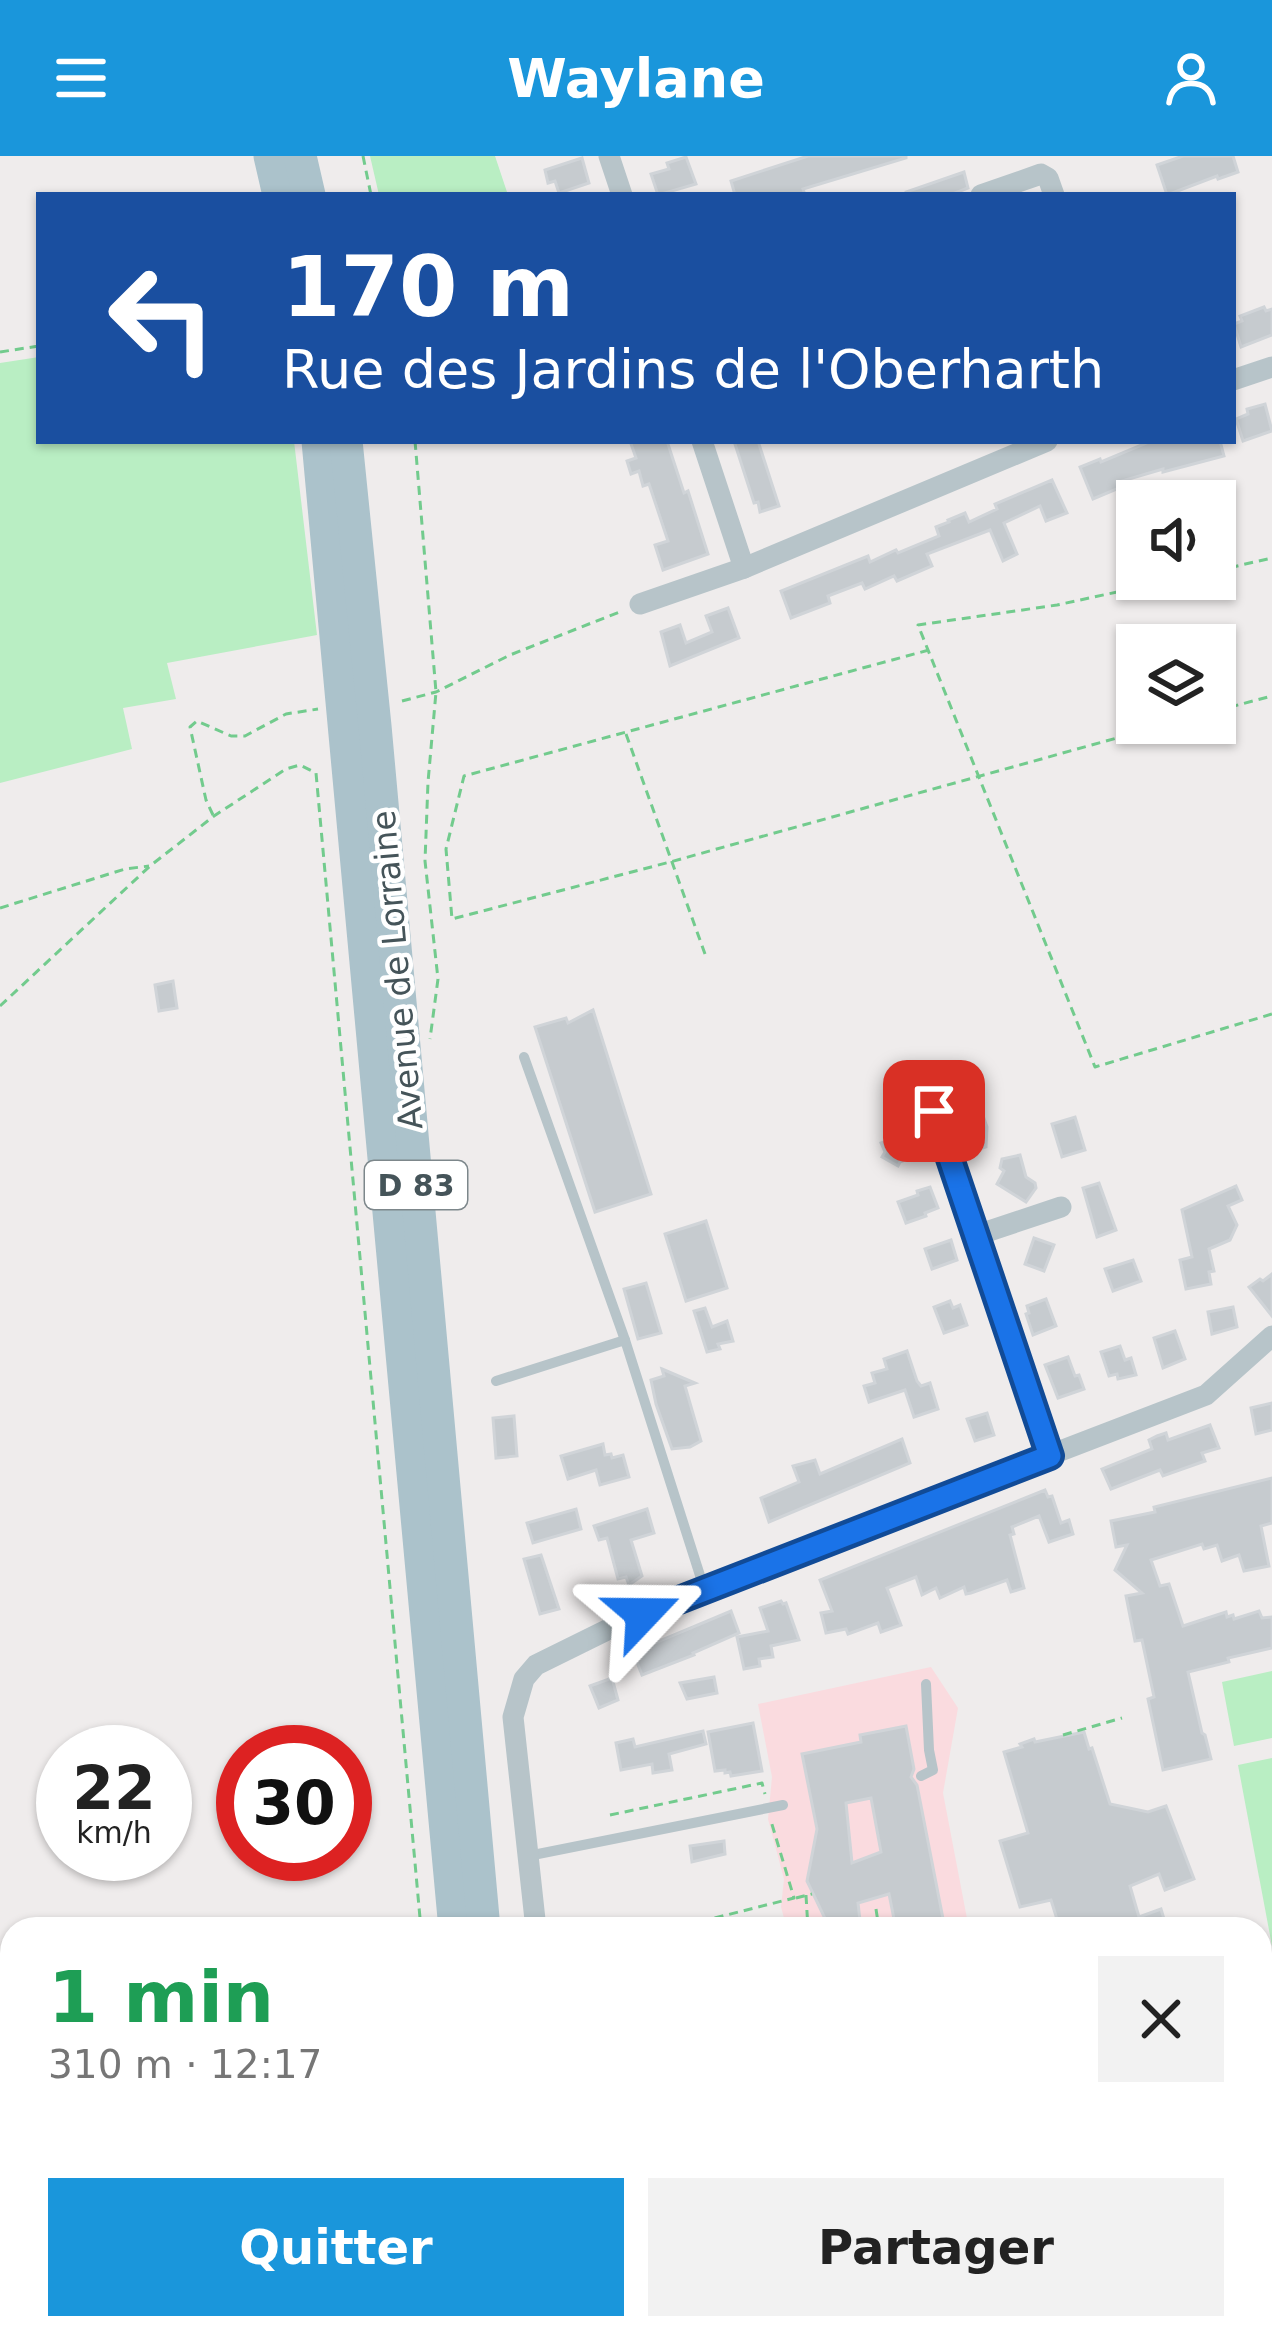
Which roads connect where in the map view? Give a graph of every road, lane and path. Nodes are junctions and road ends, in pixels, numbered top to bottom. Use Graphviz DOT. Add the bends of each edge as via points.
graph roads {
  1 [pos="270,156"];
  2 [pos="300,156"];
  3 [pos="363,156"];
  4 [pos="613,157"];
  5 [pos="278,192"];
  6 [pos="308,192"];
  7 [pos="370,192"];
  8 [pos="621,192"];
  9 [pos="989,192"];
  10 [pos="1053,192"];
  11 [pos="36,346"];
  12 [pos="0,352"];
  13 [pos="1272,368"];
  14 [pos="1236,379"];
  15 [pos="318,444"];
  16 [pos="346,444"];
  17 [pos="415,444"];
  18 [pos="703,444"];
  19 [pos="1040,444"];
  20 [pos="1272,558"];
  21 [pos="1236,566"];
  22 [pos="744,568"];
  23 [pos="1116,592"];
  24 [pos="640,604"];
  25 [pos="929,650"];
  26 [pos="436,692"];
  27 [pos="1272,696"];
  28 [pos="402,701"];
  29 [pos="1236,705"];
  30 [pos="320,709"];
  31 [pos="626,732"];
  32 [pos="1116,738"];
  33 [pos="978,775"];
  34 [pos="214,816"];
  35 [pos="670,862"];
  36 [pos="150,866"];
  37 [pos="0,908"];
  38 [pos="705,954"];
  39 [pos="0,1006"];
  40 [pos="1272,1014"];
  41 [pos="429,1046"];
  42 [pos="524,1057"];
  43 [pos="934,1111"];
  44 [pos="1060,1207"];
  45 [pos="977,1235"];
  46 [pos="1272,1336"];
  47 [pos="625,1340"];
  48 [pos="496,1381"];
  49 [pos="1050,1456"];
  50 [pos="704,1588"];
  51 [pos="926,1684"];
  52 [pos="1122,1718"];
  53 [pos="1064,1736"];
  54 [pos="921,1776"];
  55 [pos="783,1805"];
  56 [pos="768,1808"];
  57 [pos="610,1814"];
  58 [pos="528,1856"];
  59 [pos="794,1898"];
  60 [pos="876,1909"];
  61 [pos="421,1917"];
  62 [pos="454,1917"];
  63 [pos="483,1917"];
  64 [pos="535,1917"];
  65 [pos="719,1917"];
  66 [pos="808,1917"];
  67 [pos="877,1917"];
  1 -- 5 [label="main road"];
  2 -- 6 [label="main road"];
  3 -- 7 [label="path"];
  4 -- 8 [label="street"];
  9 -- 10 [label="street" via="1040,174"];
  11 -- 12 [label="path"];
  13 -- 14 [label="street"];
  15 -- 62 [label="main road, Avenue de Lorraine / D 83"];
  16 -- 63 [label="main road, Avenue de Lorraine / D 83"];
  17 -- 26 [label="path"];
  18 -- 22 [label="street"];
  19 -- 22 [label="street"];
  20 -- 21 [label="path"];
  22 -- 24 [label="street"];
  23 -- 25 [label="path" via="919,625"];
  24 -- 26 [label="path"];
  25 -- 31 [label="path"];
  25 -- 33 [label="path"];
  26 -- 28 [label="path"];
  26 -- 41 [label="path" via="425,861 438,979"];
  27 -- 29 [label="path"];
  30 -- 34 [label="path" via="286,714 245,736 204,722 190,727"];
  31 -- 35 [label="path"];
  31 -- 35 [label="path" via="464,776 446,849 452,919"];
  32 -- 33 [label="path"];
  33 -- 35 [label="path"];
  33 -- 40 [label="path" via="1095,1067"];
  34 -- 36 [label="path"];
  34 -- 61 [label="path" via="286,769 316,773"];
  35 -- 38 [label="path"];
  36 -- 37 [label="path"];
  36 -- 39 [label="path"];
  42 -- 47 [label="lane"];
  43 -- 45 [label="street"];
  44 -- 45 [label="street"];
  45 -- 49 [label="street"];
  46 -- 49 [label="street" via="1206,1395"];
  47 -- 48 [label="lane"];
  47 -- 50 [label="lane"];
  49 -- 50 [label="street"];
  50 -- 58 [label="street" via="559,1652 524,1679 513,1717"];
  51 -- 54 [label="lane" via="933,1770"];
  52 -- 53 [label="path"];
  55 -- 56 [label="lane"];
  56 -- 57 [label="path" via="762,1784"];
  56 -- 58 [label="lane"];
  56 -- 59 [label="path"];
  58 -- 64 [label="street"];
  59 -- 65 [label="path"];
  59 -- 66 [label="path" via="808,1894"];
  60 -- 67 [label="path"];
}
